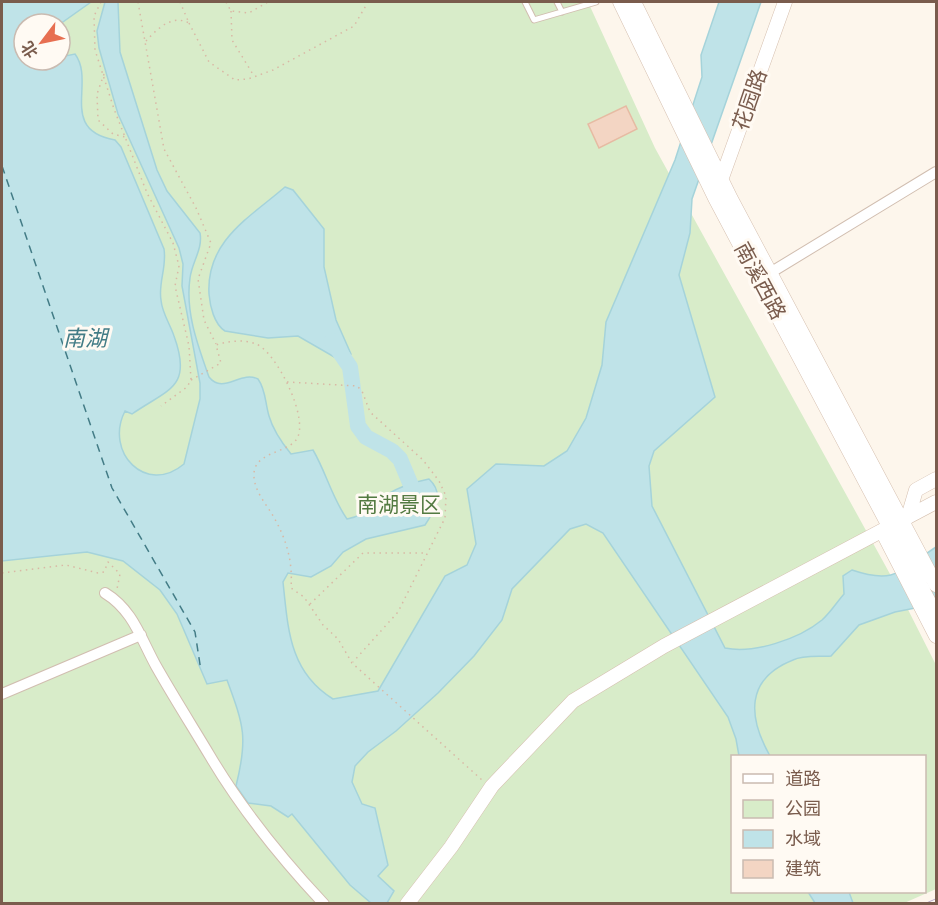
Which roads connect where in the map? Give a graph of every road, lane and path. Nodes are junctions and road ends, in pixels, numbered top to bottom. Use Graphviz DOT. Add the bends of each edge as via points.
graph roads {
  1 [pos="101,2"];
  2 [pos="138,2"];
  3 [pos="180,2"];
  4 [pos="226,2"];
  5 [pos="268,2"];
  6 [pos="368,2"];
  7 [pos="525,2"];
  8 [pos="557,2"];
  9 [pos="596,2"];
  10 [pos="620,2"];
  11 [pos="634,2"];
  12 [pos="785,2"];
  13 [pos="231,11"];
  14 [pos="562,12"];
  15 [pos="189,23"];
  16 [pos="144,42"];
  17 [pos="104,74"];
  18 [pos="255,77"];
  19 [pos="126,138"];
  20 [pos="936,172"];
  21 [pos="716,183"];
  22 [pos="765,276"];
  23 [pos="216,345"];
  24 [pos="191,380"];
  25 [pos="287,382"];
  26 [pos="161,406"];
  27 [pos="936,479"];
  28 [pos="936,502"];
  29 [pos="896,524"];
  30 [pos="426,553"];
  31 [pos="912,554"];
  32 [pos="936,571"];
  33 [pos="2,573"];
  34 [pos="936,585"];
  35 [pos="110,596"];
  36 [pos="310,605"];
  37 [pos="931,615"];
  38 [pos="141,635"];
  39 [pos="936,636"];
  40 [pos="352,663"];
  41 [pos="2,694"];
  42 [pos="491,788"];
  43 [pos="324,903"];
  44 [pos="407,903"];
  1 -- 17 [label="path" via="94,16 95,50"];
  2 -- 16 [label="path"];
  3 -- 15 [label="path"];
  4 -- 13 [label="path"];
  5 -- 13 [label="path" via="249,13"];
  6 -- 18 [label="path" via="354,27"];
  7 -- 14 [label="lane" via="534,20"];
  8 -- 14 [label="lane"];
  9 -- 14 [label="lane"];
  10 -- 21 [label="main road, 南溪西路" via="676,118"];
  11 -- 21 [label="main road, 南溪西路"];
  12 -- 21 [label="main road, 花园路"];
  13 -- 18 [label="path" via="232,40"];
  15 -- 16 [label="path" via="181,19 170,21"];
  15 -- 18 [label="path" via="209,62 235,80"];
  16 -- 23 [label="path" via="164,149 211,243 198,279 204,320"];
  17 -- 19 [label="path"];
  17 -- 19 [label="path" via="98,94 98,120 113,134"];
  19 -- 24 [label="path" via="147,193 173,243 179,266 175,286 189,346"];
  20 -- 22 [label="street"];
  21 -- 22 [label="main road, 南溪西路"];
  21 -- 22 [label="main road, 南溪西路"];
  22 -- 29 [label="main road, 南溪西路"];
  23 -- 24 [label="path" via="221,363"];
  23 -- 25 [label="path" via="245,341 259,344"];
  24 -- 26 [label="path"];
  25 -- 30 [label="path" via="357,386 370,412 423,460 440,481 446,496 445,518"];
  25 -- 36 [label="path" via="295,401 299,431 296,441 259,462 254,474 256,486 291,558 291,588"];
  27 -- 29 [label="main road" via="916,490"];
  28 -- 29 [label="main road"];
  29 -- 31 [label="main road, 南溪西路"];
  29 -- 31 [label="main road"];
  29 -- 42 [label="main road" via="664,646 573,701"];
  30 -- 36 [label="path" via="363,553"];
  30 -- 40 [label="path" via="398,612"];
  31 -- 32 [label="main road"];
  31 -- 34 [label="main road"];
  31 -- 37 [label="main road"];
  33 -- 35 [label="path" via="66,565 98,573 104,572 108,562 120,574"];
  35 -- 38 [label="street" via="120,602"];
  36 -- 40 [label="path"];
  37 -- 39 [label="main road"];
  38 -- 41 [label="street"];
  38 -- 43 [label="street" via="210,757 278,855"];
  40 -- 42 [label="path"];
  42 -- 44 [label="main road"];
}
